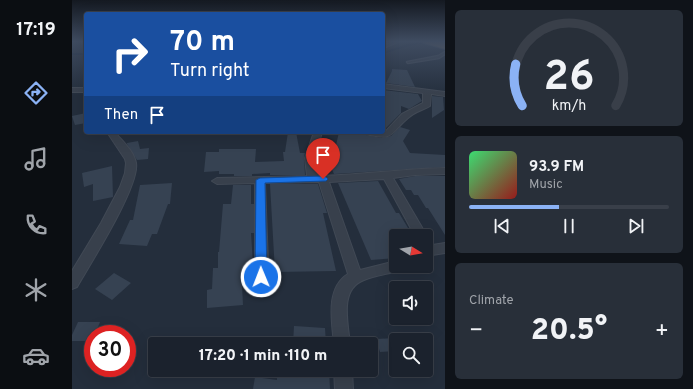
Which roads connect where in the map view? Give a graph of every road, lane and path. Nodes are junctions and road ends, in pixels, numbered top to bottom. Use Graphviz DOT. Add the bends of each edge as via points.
graph roads {
  1 [pos="426,59"];
  2 [pos="408,62"];
  3 [pos="385,86"];
  4 [pos="72,90"];
  5 [pos="84,90"];
  6 [pos="426,91"];
  7 [pos="445,94"];
  8 [pos="112,134"];
  9 [pos="317,134"];
  10 [pos="375,134"];
  11 [pos="445,171"];
  12 [pos="387,176"];
  13 [pos="318,179"];
  14 [pos="260,180"];
  15 [pos="217,181"];
  16 [pos="417,229"];
  17 [pos="445,248"];
  18 [pos="433,249"];
  19 [pos="389,268"];
  20 [pos="356,277"];
  21 [pos="72,283"];
  22 [pos="262,291"];
  23 [pos="342,337"];
  24 [pos="343,377"];
  25 [pos="344,389"];
  1 -- 2 [label="lane"];
  3 -- 6 [label="street"];
  4 -- 5 [label="street"];
  6 -- 7 [label="street"];
  6 -- 10 [label="street" via="427,104 408,114 386,138"];
  8 -- 21 [label="street" via="128,156 131,170 117,203"];
  9 -- 13 [label="street" via="310,158"];
  11 -- 12 [label="street"];
  12 -- 13 [label="street"];
  12 -- 16 [label="street"];
  13 -- 14 [label="street"];
  13 -- 20 [label="street"];
  14 -- 15 [label="street"];
  14 -- 22 [label="street"];
  17 -- 18 [label="street"];
  19 -- 20 [label="street"];
  20 -- 23 [label="street" via="349,280 342,289 339,302"];
  24 -- 25 [label="street"];
}
